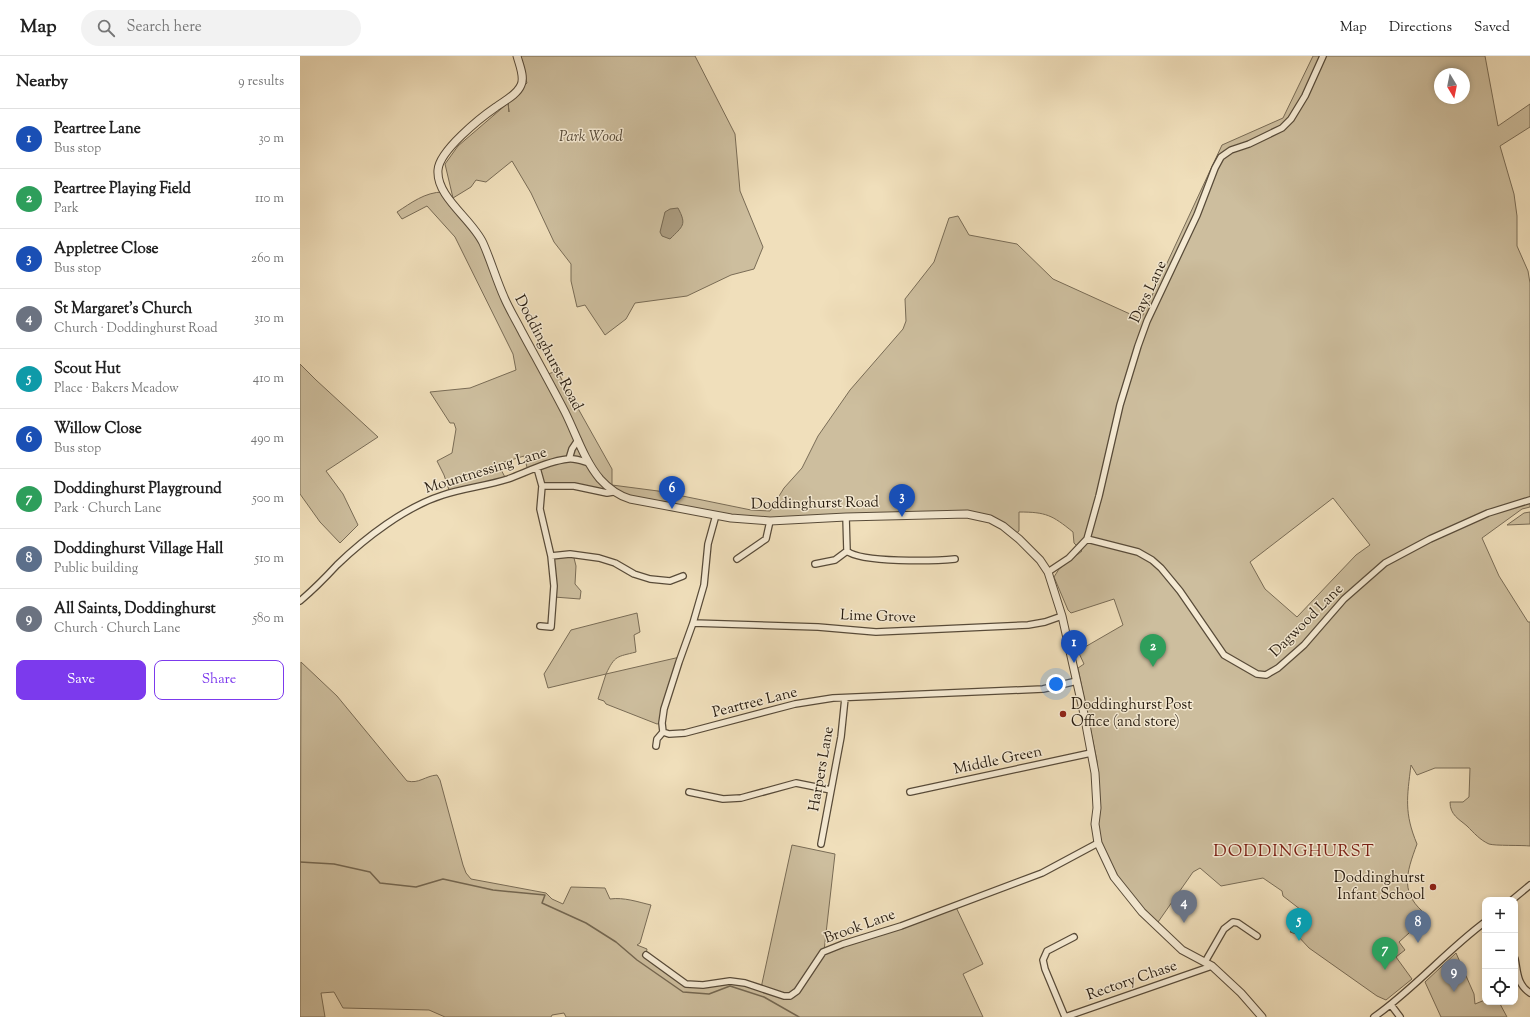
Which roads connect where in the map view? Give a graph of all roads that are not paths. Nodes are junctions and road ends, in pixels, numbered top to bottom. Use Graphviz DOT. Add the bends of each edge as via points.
graph roads {
  1 [pos="517,56"];
  2 [pos="1323,56"];
  3 [pos="578,440"];
  4 [pos="569,459"];
  5 [pos="589,463"];
  6 [pos="537,468"];
  7 [pos="542,486"];
  8 [pos="614,492"];
  9 [pos="1530,500"];
  10 [pos="716,515"];
  11 [pos="846,517"];
  12 [pos="770,521"];
  13 [pos="1087,539"];
  14 [pos="847,551"];
  15 [pos="551,556"];
  16 [pos="737,559"];
  17 [pos="955,559"];
  18 [pos="815,564"];
  19 [pos="1048,572"];
  20 [pos="683,576"];
  21 [pos="300,601"];
  22 [pos="1062,616"];
  23 [pos="693,623"];
  24 [pos="540,626"];
  25 [pos="1077,681"];
  26 [pos="845,698"];
  27 [pos="663,732"];
  28 [pos="656,746"];
  29 [pos="1091,754"];
  30 [pos="831,790"];
  31 [pos="689,792"];
  32 [pos="910,792"];
  33 [pos="1098,843"];
  34 [pos="821,844"];
  35 [pos="1530,885"];
  36 [pos="1516,897"];
  37 [pos="1482,925"];
  38 [pos="1257,936"];
  39 [pos="1074,937"];
  40 [pos="646,955"];
  41 [pos="1205,962"];
  42 [pos="1212,966"];
  43 [pos="1517,969"];
  44 [pos="1530,993"];
  45 [pos="1391,1005"];
  46 [pos="1262,1017"];
  47 [pos="1374,1017"];
  48 [pos="1400,1017"];
  1 -- 3 [label="street, Doddinghurst Road" via="522,85 455,142 440,161 439,183 443,192 480,238 504,297"];
  2 -- 13 [label="street, Days Lane" via="1305,96 1291,119 1282,128 1257,141 1231,150 1221,157 1215,168 1197,215 1147,321 1138,346 1120,405"];
  3 -- 4 [label="street, Mountnessing Lane"];
  3 -- 5 [label="street, Doddinghurst Road"];
  4 -- 5 [label="street, Mountnessing Lane"];
  4 -- 6 [label="street, Mountnessing Lane"];
  5 -- 8 [label="street, Doddinghurst Road"];
  6 -- 7 [label="street"];
  6 -- 21 [label="street, Mountnessing Lane" via="506,479 442,495 410,510 377,531"];
  7 -- 8 [label="street, Mountnessing Lane" via="574,486 607,493"];
  7 -- 15 [label="street" via="540,509"];
  8 -- 10 [label="street, Doddinghurst Road" via="630,499"];
  9 -- 13 [label="street, Dagwood Lane" via="1488,513 1384,563 1344,599 1304,645 1266,675 1257,674 1224,655 1180,591 1152,560 1138,552"];
  10 -- 12 [label="street, Doddinghurst Road"];
  10 -- 23 [label="street" via="708,544 704,585"];
  11 -- 12 [label="street, Doddinghurst Road"];
  11 -- 14 [label="street"];
  11 -- 19 [label="street, Doddinghurst Road" via="959,514 979,516 1003,526 1019,538"];
  12 -- 16 [label="street" via="766,539"];
  13 -- 19 [label="street, Days Lane" via="1069,558"];
  14 -- 17 [label="street" via="860,557 918,561"];
  14 -- 18 [label="street" via="834,560"];
  15 -- 20 [label="street" via="570,554 599,558 650,579 670,581"];
  15 -- 24 [label="street" via="554,586 551,627"];
  19 -- 22 [label="street, Doddinghurst Road"];
  22 -- 23 [label="street, Lime Grove" via="1028,625 876,632 818,627"];
  22 -- 25 [label="street, Doddinghurst Road"];
  23 -- 27 [label="street" via="664,709"];
  25 -- 26 [label="street, Peartree Lane" via="1043,689"];
  25 -- 29 [label="street, Doddinghurst Road"];
  26 -- 27 [label="street, Peartree Lane" via="795,704 685,733"];
  26 -- 30 [label="street, Harpers Lane"];
  27 -- 28 [label="street" via="657,739"];
  29 -- 32 [label="street, Middle Green"];
  29 -- 33 [label="street, Doddinghurst Road" via="1097,795 1095,824"];
  30 -- 31 [label="street" via="796,783 741,798 723,799"];
  30 -- 34 [label="street, Harpers Lane"];
  33 -- 40 [label="street, Brook Lane" via="1042,873 901,926 827,950 790,996 745,983 686,984"];
  33 -- 41 [label="street, Doddinghurst Road" via="1114,877 1142,912 1182,950"];
  35 -- 36 [label="street"];
  37 -- 45 [label="street"];
  38 -- 41 [label="street" via="1233,922 1224,930"];
  39 -- 42 [label="street, Rectory Chase" via="1047,951 1043,960 1065,1017"];
  41 -- 42 [label="street, Doddinghurst Road"];
  42 -- 46 [label="street, Doddinghurst Road"];
  43 -- 44 [label="street" via="1522,988"];
  45 -- 47 [label="street"];
  45 -- 48 [label="street"];
}
